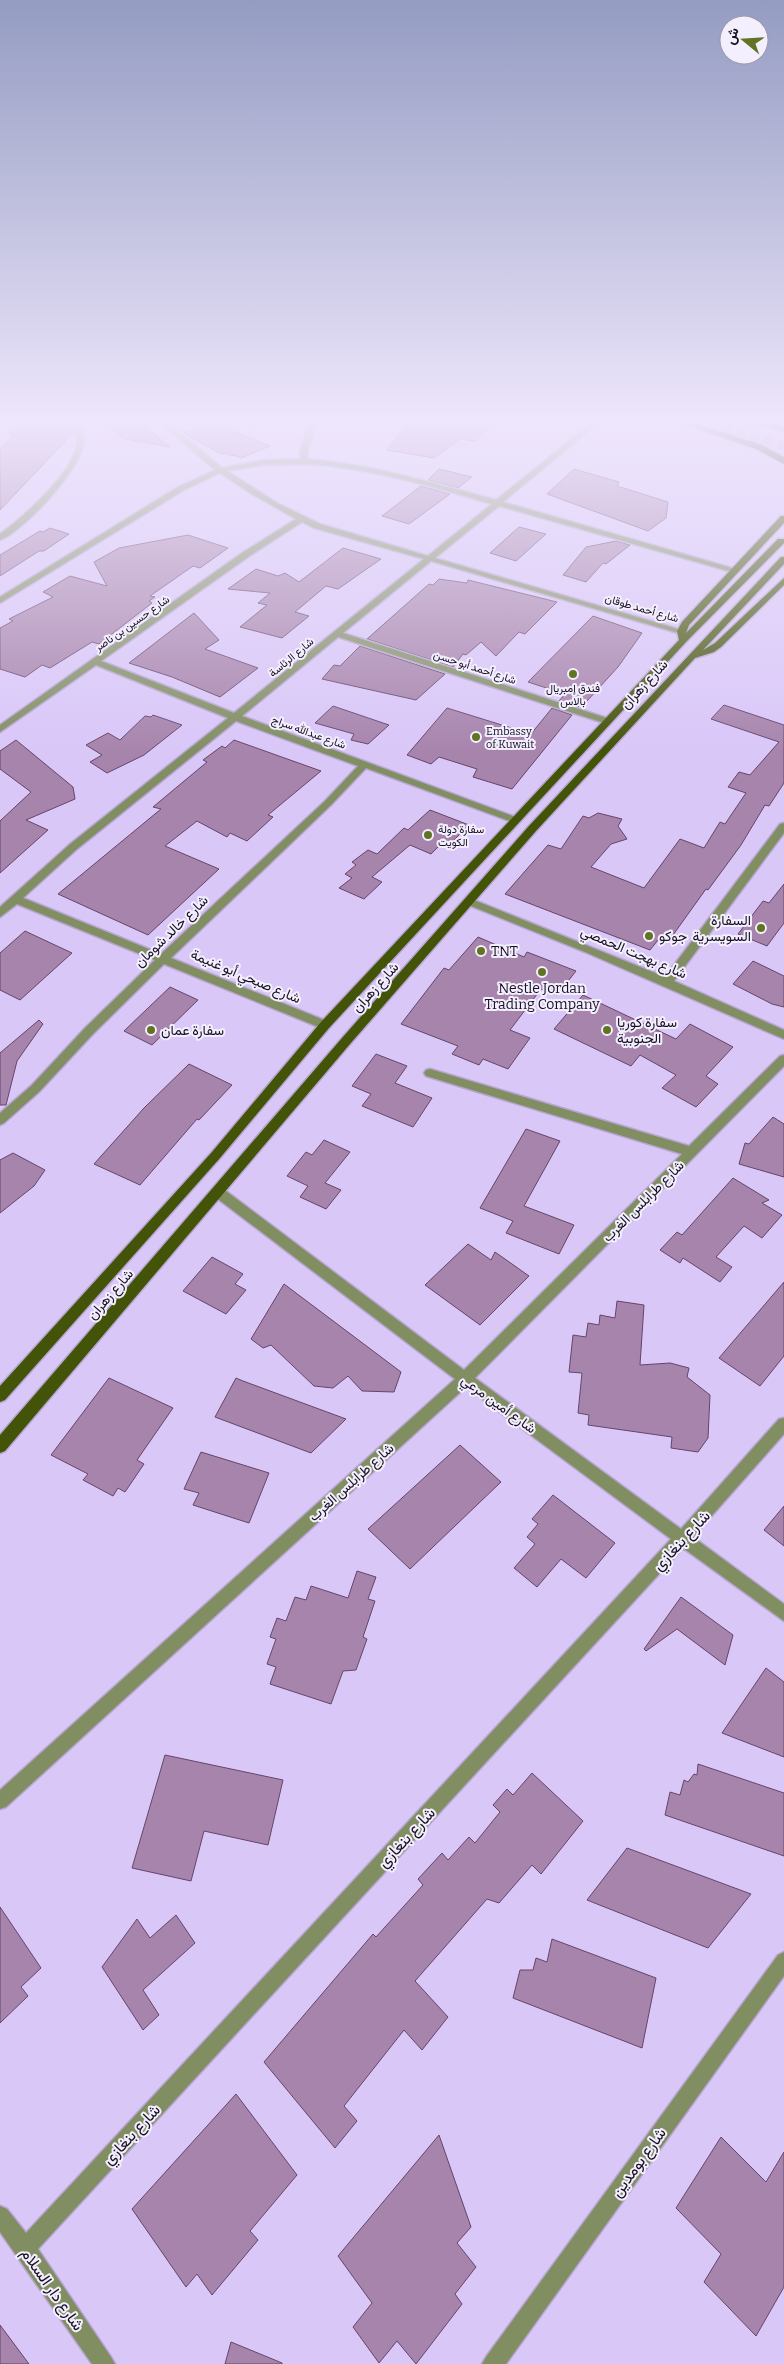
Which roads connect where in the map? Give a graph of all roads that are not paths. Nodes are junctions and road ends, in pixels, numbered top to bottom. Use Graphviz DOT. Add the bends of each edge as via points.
graph roads {
  1 [pos="110,531"];
  2 [pos="282,531"];
  3 [pos="332,531"];
  4 [pos="462,531"];
  5 [pos="598,531"];
  6 [pos="771,531"];
  7 [pos="781,542"];
  8 [pos="429,558"];
  9 [pos="784,560"];
  10 [pos="735,570"];
  11 [pos="784,580"];
  12 [pos="0,601"];
  13 [pos="336,634"];
  14 [pos="682,635"];
  15 [pos="691,657"];
  16 [pos="96,662"];
  17 [pos="235,717"];
  18 [pos="606,721"];
  19 [pos="0,729"];
  20 [pos="365,764"];
  21 [pos="515,820"];
  22 [pos="783,830"];
  23 [pos="16,899"];
  24 [pos="470,902"];
  25 [pos="0,913"];
  26 [pos="164,958"];
  27 [pos="668,982"];
  28 [pos="325,1025"];
  29 [pos="784,1035"];
  30 [pos="784,1059"];
  31 [pos="430,1073"];
  32 [pos="0,1120"];
  33 [pos="692,1152"];
  34 [pos="218,1192"];
  35 [pos="465,1379"];
  36 [pos="0,1396"];
  37 [pos="784,1424"];
  38 [pos="0,1446"];
  39 [pos="682,1539"];
  40 [pos="784,1613"];
  41 [pos="0,1801"];
  42 [pos="784,1961"];
  43 [pos="0,2216"];
  44 [pos="25,2248"];
  45 [pos="104,2364"];
  46 [pos="493,2364"];
  1 -- 12 [label="street"];
  2 -- 16 [label="street, شارع حسين بن ناصر"];
  3 -- 8 [label="street, شارع أحمد طوقان"];
  4 -- 8 [label="street, شارع الرئاسة"];
  5 -- 10 [label="street"];
  6 -- 10 [label="main road"];
  7 -- 14 [label="main road, شارع زهران"];
  8 -- 13 [label="street, شارع الرئاسة"];
  8 -- 14 [label="street, شارع أحمد طوقان"];
  9 -- 15 [label="main road, شارع زهران"];
  10 -- 14 [label="main road"];
  11 -- 15 [label="main road" via="711,650"];
  13 -- 17 [label="street, شارع الرئاسة"];
  13 -- 18 [label="street, شارع أحمد أبو حسن"];
  14 -- 18 [label="main road, شارع زهران"];
  15 -- 24 [label="main road, شارع زهران" via="532,829"];
  16 -- 17 [label="street, شارع عبدالله سراج"];
  16 -- 19 [label="street, شارع حسين بن ناصر"];
  17 -- 20 [label="street, شارع عبدالله سراج"];
  17 -- 23 [label="street, شارع الرئاسة" via="94,830"];
  18 -- 21 [label="main road, شارع زهران"];
  20 -- 21 [label="street, شارع عبدالله سراج"];
  20 -- 26 [label="street, شارع خالد شومان"];
  21 -- 28 [label="main road, شارع زهران"];
  22 -- 27 [label="street"];
  23 -- 25 [label="street, شارع الرئاسة"];
  23 -- 26 [label="street, شارع صبحي أبو غنيمة"];
  24 -- 27 [label="street, شارع بهجت الحمصي"];
  24 -- 34 [label="main road, شارع زهران"];
  26 -- 28 [label="street, شارع صبحي أبو غنيمة"];
  26 -- 32 [label="street, شارع خالد شومان" via="35,1089"];
  27 -- 29 [label="street, شارع بهجت الحمصي"];
  28 -- 36 [label="main road, شارع زهران" via="216,1155"];
  30 -- 33 [label="street, شارع طرابلس الغرب"];
  31 -- 33 [label="street, شارع طرابلس الغرب"];
  33 -- 35 [label="street, شارع طرابلس الغرب"];
  34 -- 35 [label="street, شارع أمين مرعي"];
  34 -- 38 [label="main road, شارع زهران"];
  35 -- 39 [label="street, شارع أمين مرعي"];
  35 -- 41 [label="street, شارع طرابلس الغرب"];
  37 -- 39 [label="street, شارع بنغازي"];
  39 -- 40 [label="street, شارع أمين مرعي"];
  39 -- 44 [label="street, شارع بنغازي"];
  42 -- 46 [label="street, شارع بومدين"];
  43 -- 44 [label="street, شارع دار السلام"];
  44 -- 45 [label="street, شارع دار السلام"];
}
